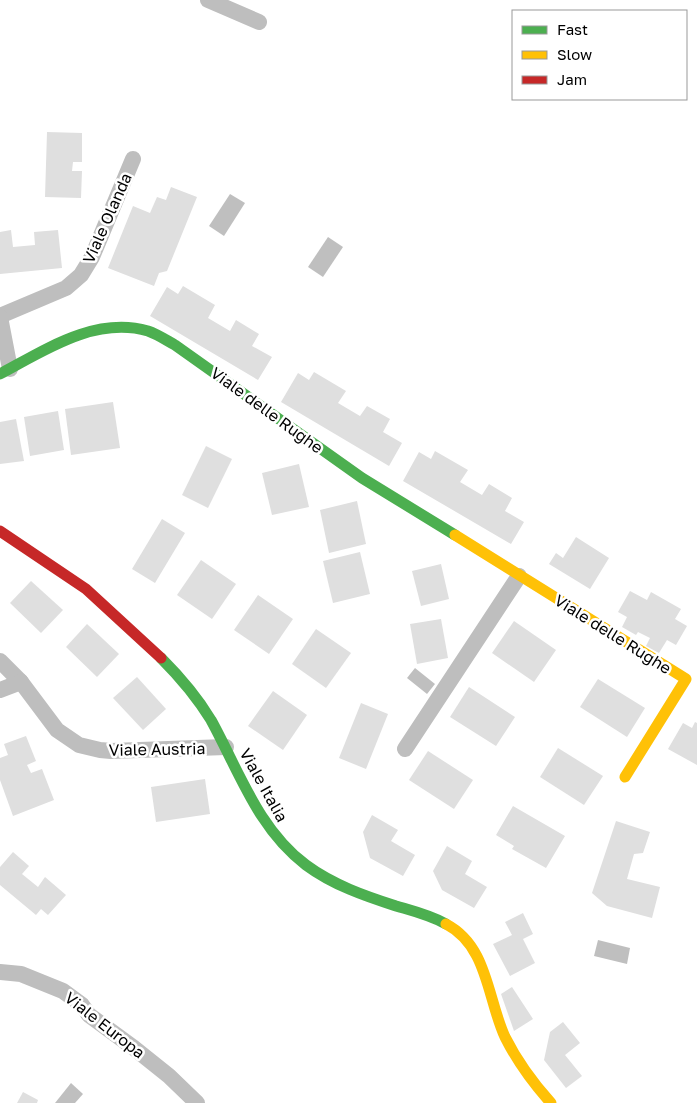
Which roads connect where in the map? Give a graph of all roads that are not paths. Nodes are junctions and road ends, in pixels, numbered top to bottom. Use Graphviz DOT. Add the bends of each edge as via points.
graph roads {
  1 [pos="208,0"];
  2 [pos="260,22"];
  3 [pos="134,159"];
  4 [pos="0,316"];
  5 [pos="5,372"];
  6 [pos="0,531"];
  7 [pos="519,576"];
  8 [pos="0,661"];
  9 [pos="21,682"];
  10 [pos="0,690"];
  11 [pos="226,747"];
  12 [pos="405,749"];
  13 [pos="625,777"];
  14 [pos="0,972"];
  15 [pos="197,1103"];
  16 [pos="551,1103"];
  1 -- 2 [label="street"];
  3 -- 4 [label="street, Viale Olanda" via="92,257 81,275 66,288"];
  4 -- 5 [label="street"];
  5 -- 7 [label="street, Viale delle Rughe" via="72,338 101,328 126,326 153,333 175,344 362,478"];
  6 -- 11 [label="street, Viale Italia" via="85,589 164,659 197,698"];
  7 -- 12 [label="street"];
  7 -- 13 [label="street, Viale delle Rughe" via="686,679"];
  8 -- 9 [label="street, Viale Austria"];
  9 -- 10 [label="street"];
  9 -- 11 [label="street, Viale Austria" via="57,730 84,746 111,751"];
  11 -- 16 [label="street, Viale Italia" via="266,825 284,847 308,867 345,887 445,923 465,937 476,955 512,1051"];
  14 -- 15 [label="street, Viale Europa" via="21,974 63,991 82,1005 88,1015 158,1067"];
}
